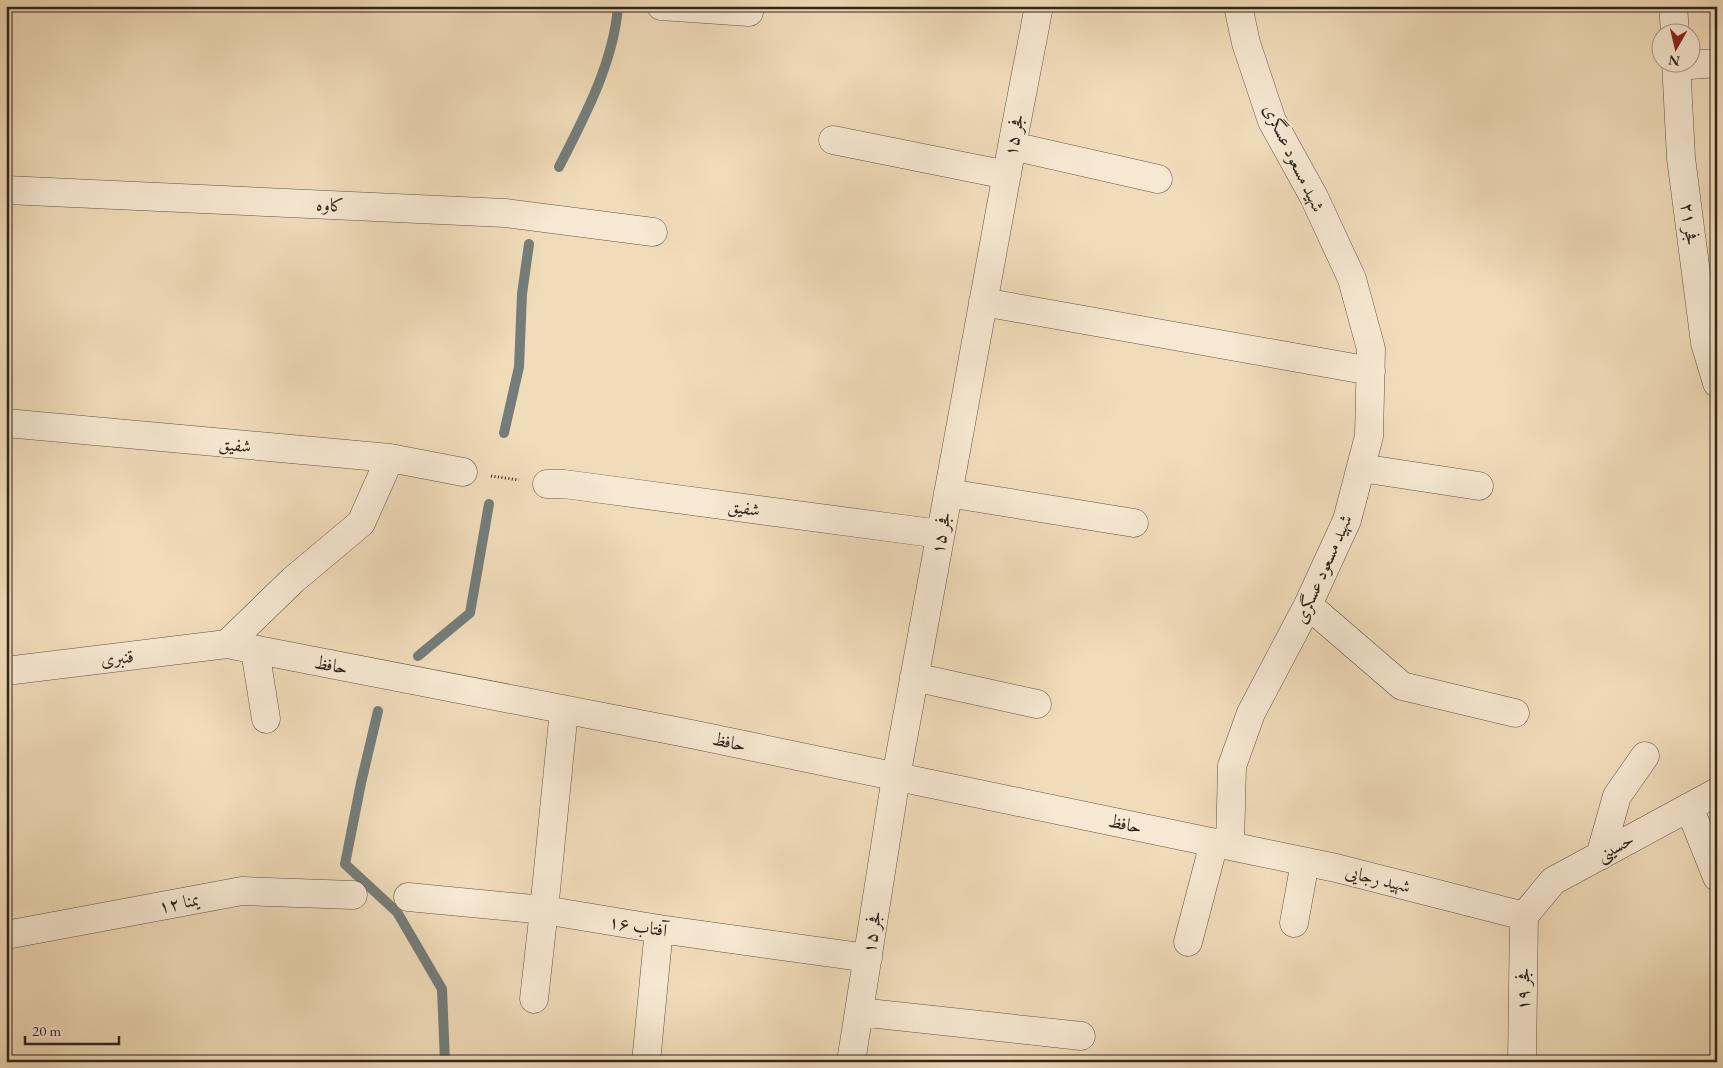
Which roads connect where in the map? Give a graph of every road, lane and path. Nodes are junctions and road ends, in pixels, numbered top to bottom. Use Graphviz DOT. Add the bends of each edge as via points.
graph roads {
  1 [pos="661,6"];
  2 [pos="1039,6"];
  3 [pos="1238,6"];
  4 [pos="1673,6"];
  5 [pos="749,12"];
  6 [pos="1674,22"];
  7 [pos="1717,62"];
  8 [pos="1700,63"];
  9 [pos="1676,72"];
  10 [pos="832,140"];
  11 [pos="1012,146"];
  12 [pos="1007,175"];
  13 [pos="1158,179"];
  14 [pos="6,190"];
  15 [pos="653,232"];
  16 [pos="1705,253"];
  17 [pos="983,302"];
  18 [pos="1371,371"];
  19 [pos="1717,384"];
  20 [pos="6,423"];
  21 [pos="390,458"];
  22 [pos="1361,468"];
  23 [pos="464,472"];
  24 [pos="547,484"];
  25 [pos="1479,486"];
  26 [pos="948,493"];
  27 [pos="1134,523"];
  28 [pos="940,534"];
  29 [pos="1308,605"];
  30 [pos="227,644"];
  31 [pos="255,650"];
  32 [pos="6,671"];
  33 [pos="914,677"];
  34 [pos="1037,704"];
  35 [pos="564,710"];
  36 [pos="1515,713"];
  37 [pos="266,719"];
  38 [pos="1645,756"];
  39 [pos="896,777"];
  40 [pos="1717,792"];
  41 [pos="1688,807"];
  42 [pos="1222,844"];
  43 [pos="1600,856"];
  44 [pos="1305,862"];
  45 [pos="1717,877"];
  46 [pos="353,896"];
  47 [pos="408,897"];
  48 [pos="544,910"];
  49 [pos="1524,916"];
  50 [pos="1294,923"];
  51 [pos="659,929"];
  52 [pos="6,935"];
  53 [pos="1188,942"];
  54 [pos="868,958"];
  55 [pos="534,999"];
  56 [pos="859,1012"];
  57 [pos="1081,1036"];
  58 [pos="646,1062"];
  59 [pos="851,1062"];
  60 [pos="1522,1062"];
  1 -- 5 [label="street"];
  2 -- 11 [label="street, فجر ۱۵"];
  3 -- 18 [label="street, شهید مسعود عسگری" via="1246,43 1272,121 1314,197 1352,278 1371,349"];
  4 -- 6 [label="street"];
  7 -- 8 [label="street"];
  9 -- 16 [label="street, فجر ۲۱" via="1681,158"];
  10 -- 12 [label="street"];
  11 -- 12 [label="street, فجر ۱۵"];
  11 -- 13 [label="street"];
  12 -- 17 [label="street, فجر ۱۵"];
  14 -- 15 [label="street, کاوه" via="505,213"];
  16 -- 19 [label="street, فجر ۲۱" via="1705,343"];
  17 -- 18 [label="street"];
  17 -- 26 [label="street, فجر ۱۵"];
  18 -- 22 [label="street, شهید مسعود عسگری" via="1369,436"];
  20 -- 21 [label="street, شفیق"];
  21 -- 23 [label="street, شفیق"];
  21 -- 30 [label="street" via="361,523 294,580"];
  22 -- 25 [label="street"];
  22 -- 29 [label="street, شهید مسعود عسگری" via="1347,520"];
  23 -- 24 [label="path"];
  24 -- 28 [label="street, شفیق"];
  26 -- 27 [label="street"];
  26 -- 28 [label="street, فجر ۱۵"];
  28 -- 33 [label="street, فجر ۱۵"];
  29 -- 36 [label="street" via="1402,686"];
  29 -- 42 [label="street, شهید مسعود عسگری" via="1251,713 1232,766"];
  30 -- 31 [label="street, حافظ"];
  30 -- 32 [label="street, قنبری"];
  31 -- 35 [label="street, حافظ"];
  31 -- 37 [label="street"];
  33 -- 34 [label="street"];
  33 -- 39 [label="street, فجر ۱۵"];
  35 -- 39 [label="street, حافظ"];
  35 -- 48 [label="street"];
  38 -- 43 [label="street" via="1617,796"];
  39 -- 42 [label="street, حافظ"];
  39 -- 54 [label="street, فجر ۱۵"];
  40 -- 41 [label="street, حسینی"];
  41 -- 43 [label="street, حسینی"];
  41 -- 45 [label="street"];
  42 -- 44 [label="street, شهید رجایی"];
  42 -- 53 [label="street, شهید مسعود عسگری"];
  43 -- 49 [label="street, حسینی" via="1553,881"];
  44 -- 49 [label="street, شهید رجایی"];
  44 -- 50 [label="street"];
  46 -- 52 [label="street, یمنا ۱۲" via="242,891"];
  47 -- 48 [label="street, آفتاب ۱۶"];
  48 -- 51 [label="street, آفتاب ۱۶"];
  48 -- 55 [label="street"];
  49 -- 60 [label="street, فجر ۱۹"];
  51 -- 54 [label="street, آفتاب ۱۶"];
  51 -- 58 [label="street"];
  54 -- 56 [label="street, فجر ۱۵"];
  56 -- 57 [label="street"];
  56 -- 59 [label="street, فجر ۱۵"];
}
